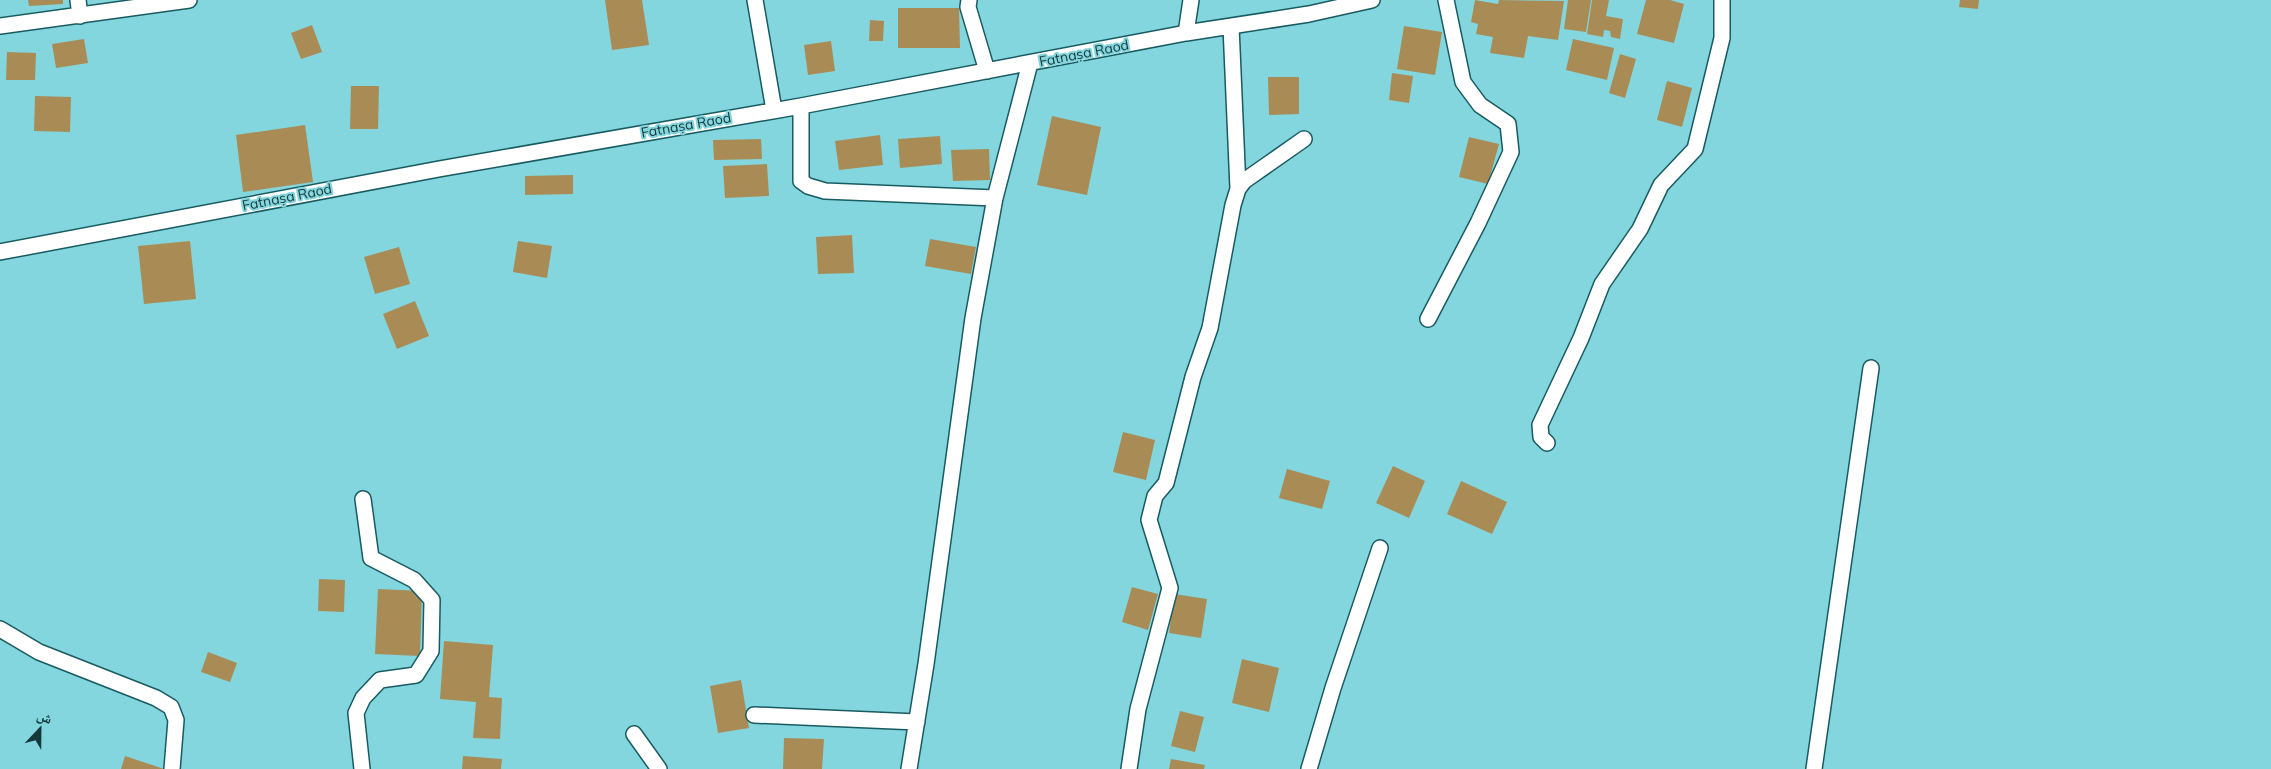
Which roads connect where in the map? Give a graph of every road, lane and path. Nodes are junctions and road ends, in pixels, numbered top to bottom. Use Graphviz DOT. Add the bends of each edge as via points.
graph roads {
  1 [pos="78,0"];
  2 [pos="188,0"];
  3 [pos="755,0"];
  4 [pos="969,0"];
  5 [pos="1191,0"];
  6 [pos="1372,0"];
  7 [pos="1446,0"];
  8 [pos="1722,0"];
  9 [pos="80,16"];
  10 [pos="0,26"];
  11 [pos="1231,26"];
  12 [pos="1186,33"];
  13 [pos="1030,63"];
  14 [pos="987,71"];
  15 [pos="801,106"];
  16 [pos="774,110"];
  17 [pos="1304,139"];
  18 [pos="1238,189"];
  19 [pos="995,198"];
  20 [pos="0,252"];
  21 [pos="1428,319"];
  22 [pos="1871,368"];
  23 [pos="1547,443"];
  24 [pos="364,499"];
  25 [pos="1380,548"];
  26 [pos="0,629"];
  27 [pos="754,715"];
  28 [pos="917,722"];
  29 [pos="634,734"];
  30 [pos="172,769"];
  31 [pos="362,769"];
  32 [pos="659,769"];
  33 [pos="909,769"];
  34 [pos="1129,769"];
  35 [pos="1309,769"];
  36 [pos="1814,769"];
  1 -- 9 [label="street"];
  2 -- 9 [label="street"];
  3 -- 16 [label="street"];
  4 -- 14 [label="street" via="968,7"];
  5 -- 12 [label="street"];
  6 -- 11 [label="street, Fatnaṣa Raod"];
  7 -- 21 [label="street" via="1463,82 1480,105 1508,124 1511,152"];
  8 -- 23 [label="street" via="1722,38 1695,149 1661,185 1640,229 1602,284 1540,426 1541,437"];
  9 -- 10 [label="street"];
  11 -- 12 [label="street, Fatnaṣa Raod"];
  11 -- 18 [label="street"];
  12 -- 13 [label="street, Fatnaṣa Raod"];
  13 -- 14 [label="street, Fatnaṣa Raod"];
  13 -- 19 [label="street"];
  14 -- 15 [label="street, Fatnaṣa Raod"];
  15 -- 16 [label="street, Fatnaṣa Raod"];
  15 -- 19 [label="street" via="801,181 808,186 825,191"];
  16 -- 20 [label="street, Fatnaṣa Raod" via="429,170"];
  17 -- 18 [label="street" via="1244,181"];
  18 -- 34 [label="street" via="1232,205 1210,328 1166,484 1151,506 1152,535 1170,588 1138,709"];
  19 -- 28 [label="street" via="973,318"];
  22 -- 36 [label="street"];
  24 -- 31 [label="street" via="371,558 414,580 432,600 431,651 416,675 380,680 363,698 356,713"];
  25 -- 35 [label="street"];
  26 -- 30 [label="street" via="39,652 156,698 171,707 176,720"];
  27 -- 28 [label="street"];
  28 -- 33 [label="street"];
  29 -- 32 [label="street"];
}
